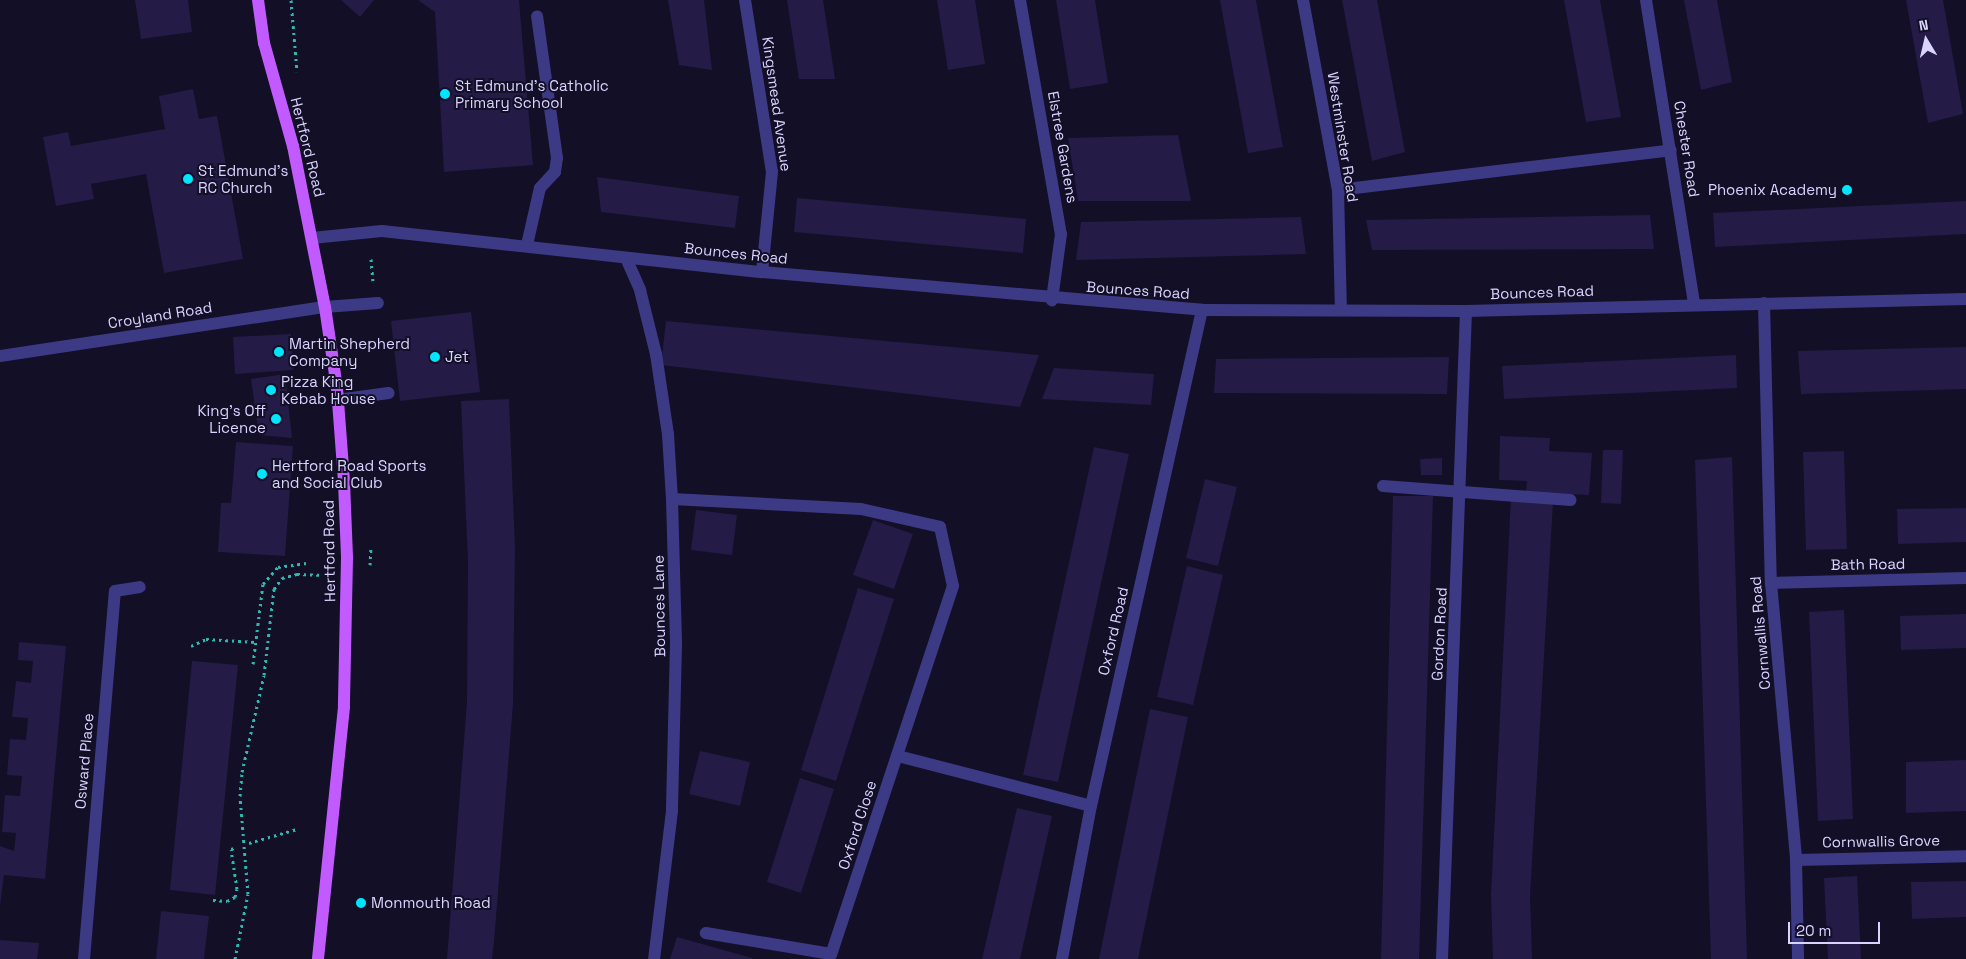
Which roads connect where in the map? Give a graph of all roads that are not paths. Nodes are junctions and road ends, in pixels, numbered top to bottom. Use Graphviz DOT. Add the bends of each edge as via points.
graph roads {
  1 [pos="258,0"];
  2 [pos="746,0"];
  3 [pos="1020,0"];
  4 [pos="1303,0"];
  5 [pos="1646,0"];
  6 [pos="537,16"];
  7 [pos="1671,150"];
  8 [pos="1338,190"];
  9 [pos="312,238"];
  10 [pos="527,245"];
  11 [pos="626,258"];
  12 [pos="762,272"];
  13 [pos="1966,299"];
  14 [pos="1052,300"];
  15 [pos="378,303"];
  16 [pos="1694,304"];
  17 [pos="1764,304"];
  18 [pos="325,307"];
  19 [pos="1202,310"];
  20 [pos="1341,310"];
  21 [pos="1466,311"];
  22 [pos="0,356"];
  23 [pos="389,393"];
  24 [pos="337,400"];
  25 [pos="1383,486"];
  26 [pos="1462,490"];
  27 [pos="672,499"];
  28 [pos="1570,500"];
  29 [pos="1966,578"];
  30 [pos="1771,583"];
  31 [pos="140,587"];
  32 [pos="898,756"];
  33 [pos="1091,806"];
  34 [pos="1966,856"];
  35 [pos="1796,860"];
  36 [pos="706,933"];
  37 [pos="84,959"];
  38 [pos="318,959"];
  39 [pos="654,959"];
  40 [pos="1062,959"];
  41 [pos="1442,959"];
  42 [pos="1798,959"];
  1 -- 9 [label="main road, Hertford Road" via="264,43 293,146"];
  2 -- 12 [label="street, Kingsmead Avenue" via="772,172"];
  3 -- 14 [label="street, Elstree Gardens" via="1061,234"];
  4 -- 8 [label="street, Westminster Road"];
  5 -- 7 [label="street, Chester Road"];
  6 -- 10 [label="street" via="557,158 555,172 540,188"];
  7 -- 8 [label="street"];
  7 -- 16 [label="street, Chester Road"];
  8 -- 20 [label="street, Westminster Road"];
  9 -- 10 [label="street, Bounces Road" via="382,232"];
  9 -- 18 [label="main road, Hertford Road"];
  10 -- 11 [label="street, Bounces Road"];
  11 -- 12 [label="street, Bounces Road"];
  11 -- 27 [label="street, Bounces Lane" via="640,290 656,354 668,434"];
  12 -- 14 [label="street, Bounces Road"];
  13 -- 17 [label="street, Bounces Road"];
  14 -- 19 [label="street, Bounces Road"];
  15 -- 18 [label="street, Croyland Road"];
  16 -- 17 [label="street, Bounces Road"];
  16 -- 21 [label="street, Bounces Road"];
  17 -- 30 [label="street, Cornwallis Road"];
  18 -- 22 [label="street, Croyland Road"];
  18 -- 24 [label="main road, Hertford Road"];
  19 -- 20 [label="street, Bounces Road"];
  19 -- 33 [label="street, Oxford Road"];
  20 -- 21 [label="street, Bounces Road"];
  21 -- 26 [label="street, Gordon Road"];
  23 -- 24 [label="street"];
  24 -- 38 [label="main road, Hertford Road" via="347,558 344,707"];
  25 -- 26 [label="street"];
  26 -- 28 [label="street"];
  26 -- 41 [label="street, Gordon Road"];
  27 -- 32 [label="street, Oxford Close" via="861,509 940,526 954,586"];
  27 -- 39 [label="street, Bounces Lane" via="676,644 672,810"];
  29 -- 30 [label="street, Bath Road"];
  30 -- 35 [label="street, Cornwallis Road"];
  31 -- 37 [label="street, Osward Place" via="115,591"];
  32 -- 33 [label="street"];
  32 -- 36 [label="street, Oxford Close" via="831,954"];
  33 -- 40 [label="street, Oxford Road"];
  34 -- 35 [label="street, Cornwallis Grove"];
  35 -- 42 [label="street, Cornwallis Road"];
}
